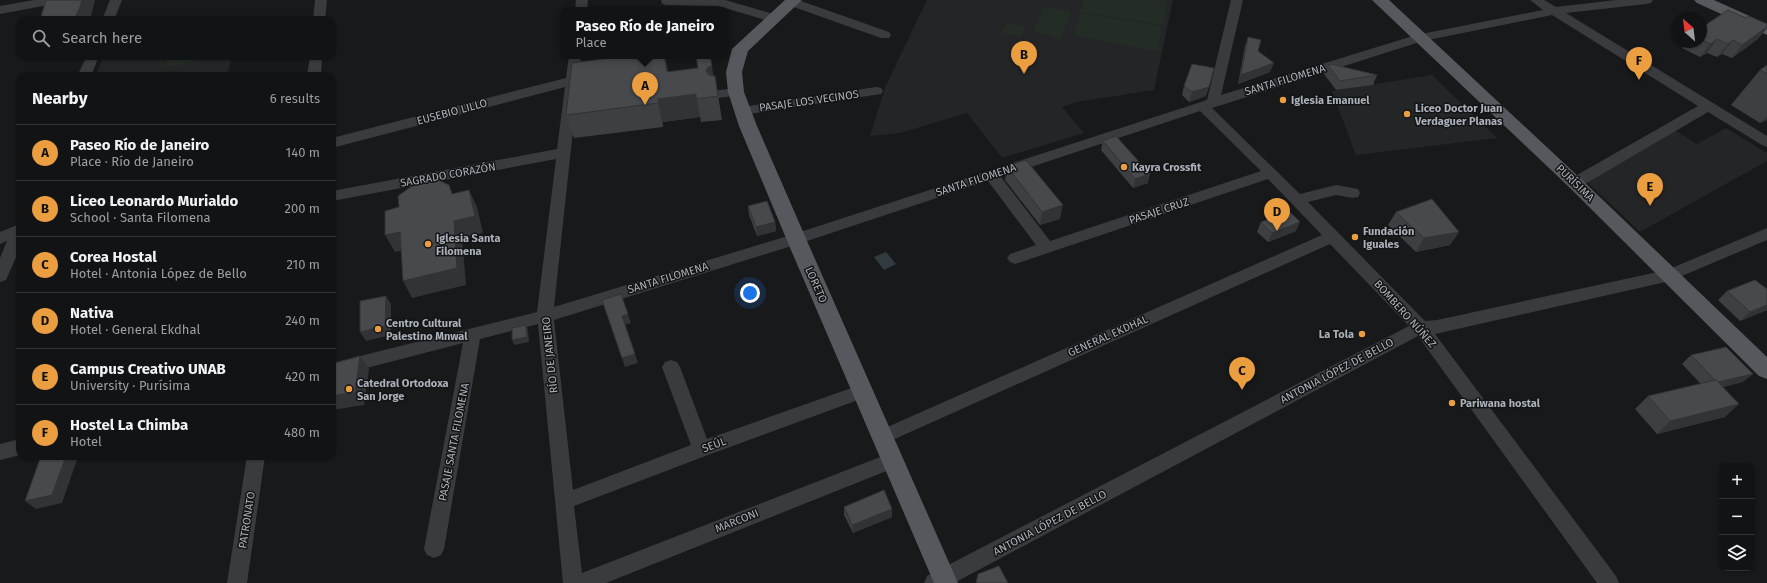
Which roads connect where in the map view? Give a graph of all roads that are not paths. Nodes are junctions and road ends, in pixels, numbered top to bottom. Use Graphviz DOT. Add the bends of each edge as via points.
graph roads {
  1 [pos="54,0"];
  2 [pos="116,0"];
  3 [pos="321,0"];
  4 [pos="1237,0"];
  5 [pos="1380,0"];
  6 [pos="1536,0"];
  7 [pos="1647,0"];
  8 [pos="1702,0"];
  9 [pos="793,1"];
  10 [pos="666,2"];
  11 [pos="0,10"];
  12 [pos="1554,11"];
  13 [pos="110,16"];
  14 [pos="319,16"];
  15 [pos="773,18"];
  16 [pos="1767,30"];
  17 [pos="885,35"];
  18 [pos="1420,38"];
  19 [pos="575,59"];
  20 [pos="90,60"];
  21 [pos="316,60"];
  22 [pos="86,72"];
  23 [pos="314,72"];
  24 [pos="572,81"];
  25 [pos="876,91"];
  26 [pos="736,92"];
  27 [pos="718,94"];
  28 [pos="1207,105"];
  29 [pos="1708,106"];
  30 [pos="742,111"];
  31 [pos="1767,142"];
  32 [pos="336,143"];
  33 [pos="564,153"];
  34 [pos="1271,174"];
  35 [pos="991,175"];
  36 [pos="1575,183"];
  37 [pos="1354,193"];
  38 [pos="336,195"];
  39 [pos="1298,200"];
  40 [pos="16,232"];
  41 [pos="1767,234"];
  42 [pos="1333,236"];
  43 [pos="0,238"];
  44 [pos="796,239"];
  45 [pos="16,240"];
  46 [pos="1047,248"];
  47 [pos="1015,258"];
  48 [pos="0,276"];
  49 [pos="1670,276"];
  50 [pos="545,316"];
  51 [pos="1421,328"];
  52 [pos="473,334"];
  53 [pos="672,367"];
  54 [pos="336,369"];
  55 [pos="1767,370"];
  56 [pos="863,391"];
  57 [pos="882,437"];
  58 [pos="16,448"];
  59 [pos="702,449"];
  60 [pos="0,452"];
  61 [pos="255,460"];
  62 [pos="892,460"];
  63 [pos="565,501"];
  64 [pos="434,549"];
  65 [pos="941,582"];
  66 [pos="237,583"];
  67 [pos="573,583"];
  68 [pos="582,583"];
  69 [pos="1609,583"];
  1 -- 11 [label="street"];
  2 -- 13 [label="street"];
  3 -- 14 [label="street"];
  4 -- 28 [label="street"];
  5 -- 18 [label="main road, PURÍSIMA"];
  6 -- 12 [label="street"];
  7 -- 12 [label="street, SANTA FILOMENA"];
  8 -- 16 [label="main road"];
  9 -- 15 [label="main road, LORETO"];
  9 -- 17 [label="street"];
  10 -- 15 [label="street" via="719,2"];
  12 -- 18 [label="street, SANTA FILOMENA"];
  12 -- 29 [label="street"];
  15 -- 26 [label="main road, LORETO" via="740,49 734,72"];
  18 -- 28 [label="street, SANTA FILOMENA"];
  18 -- 36 [label="main road, PURÍSIMA"];
  19 -- 24 [label="street, RÍO DE JANEIRO"];
  20 -- 22 [label="street"];
  21 -- 23 [label="street"];
  24 -- 32 [label="street, EUSEBIO LILLO"];
  24 -- 33 [label="street, RÍO DE JANEIRO"];
  25 -- 30 [label="street, PASAJE LOS VECINOS"];
  26 -- 27 [label="street"];
  26 -- 30 [label="main road, LORETO"];
  28 -- 34 [label="street, BOMBERO NÚÑEZ"];
  28 -- 35 [label="street, SANTA FILOMENA"];
  29 -- 31 [label="street"];
  29 -- 36 [label="street"];
  30 -- 44 [label="main road, LORETO"];
  33 -- 38 [label="street, SAGRADO CORAZÓN"];
  33 -- 50 [label="street, RÍO DE JANEIRO"];
  34 -- 39 [label="street, BOMBERO NÚÑEZ"];
  34 -- 46 [label="street, PASAJE CRUZ"];
  35 -- 44 [label="street, SANTA FILOMENA"];
  35 -- 46 [label="street"];
  36 -- 49 [label="main road, PURÍSIMA"];
  37 -- 39 [label="street" via="1336,190"];
  39 -- 42 [label="street, BOMBERO NÚÑEZ"];
  40 -- 43 [label="street"];
  41 -- 49 [label="street, ANTONIA LÓPEZ DE BELLO"];
  42 -- 51 [label="street, BOMBERO NÚÑEZ"];
  42 -- 57 [label="street, GENERAL EKDHAL"];
  44 -- 50 [label="street, SANTA FILOMENA"];
  44 -- 56 [label="main road, LORETO"];
  45 -- 48 [label="street"];
  46 -- 47 [label="street, PASAJE CRUZ"];
  49 -- 51 [label="street, ANTONIA LÓPEZ DE BELLO" via="1437,327"];
  49 -- 55 [label="main road, PURÍSIMA"];
  50 -- 52 [label="street, SANTA FILOMENA"];
  50 -- 63 [label="street, RÍO DE JANEIRO"];
  51 -- 65 [label="street, ANTONIA LÓPEZ DE BELLO"];
  51 -- 69 [label="street, BOMBERO NÚÑEZ"];
  52 -- 54 [label="street, SANTA FILOMENA"];
  52 -- 64 [label="street, PASAJE SANTA FILOMENA"];
  53 -- 59 [label="street"];
  56 -- 57 [label="main road, LORETO"];
  56 -- 59 [label="street, SEÚL"];
  57 -- 62 [label="main road, LORETO"];
  58 -- 60 [label="street"];
  59 -- 63 [label="street, SEÚL"];
  61 -- 66 [label="street, PATRONATO"];
  62 -- 65 [label="main road, LORETO"];
  62 -- 68 [label="street, MARCONI"];
  63 -- 67 [label="street, RÍO DE JANEIRO"];
}
